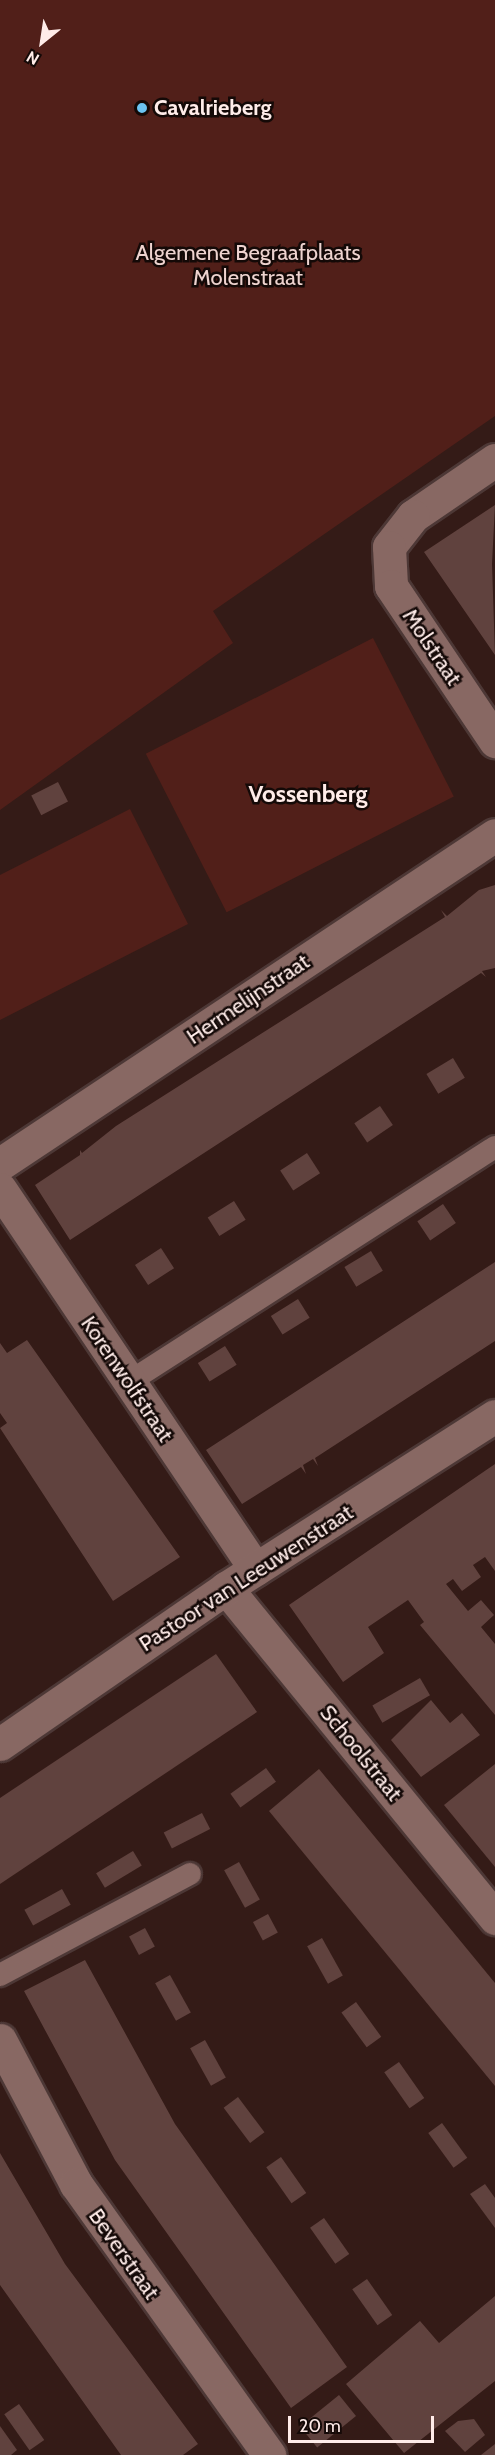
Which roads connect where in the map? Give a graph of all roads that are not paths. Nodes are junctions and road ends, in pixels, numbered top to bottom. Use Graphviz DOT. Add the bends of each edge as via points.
graph roads {
  1 [pos="495,460"];
  2 [pos="495,741"];
  3 [pos="495,835"];
  4 [pos="495,1147"];
  5 [pos="0,1164"];
  6 [pos="0,1189"];
  7 [pos="129,1382"];
  8 [pos="495,1416"];
  9 [pos="255,1569"];
  10 [pos="226,1588"];
  11 [pos="0,1744"];
  12 [pos="190,1874"];
  13 [pos="495,1918"];
  14 [pos="0,1975"];
  15 [pos="0,2040"];
  16 [pos="269,2455"];
  1 -- 2 [label="street, Molstraat" via="413,516 388,547 391,586"];
  3 -- 5 [label="street, Hermelijnstraat"];
  4 -- 7 [label="lane"];
  6 -- 7 [label="street, Korenwolfstraat"];
  7 -- 9 [label="street, Korenwolfstraat"];
  8 -- 9 [label="street, Pastoor van Leeuwenstraat"];
  9 -- 10 [label="street, Pastoor van Leeuwenstraat"];
  10 -- 11 [label="street, Pastoor van Leeuwenstraat"];
  10 -- 13 [label="street, Schoolstraat"];
  12 -- 14 [label="lane"];
  15 -- 16 [label="street, Beverstraat" via="76,2184"];
}
